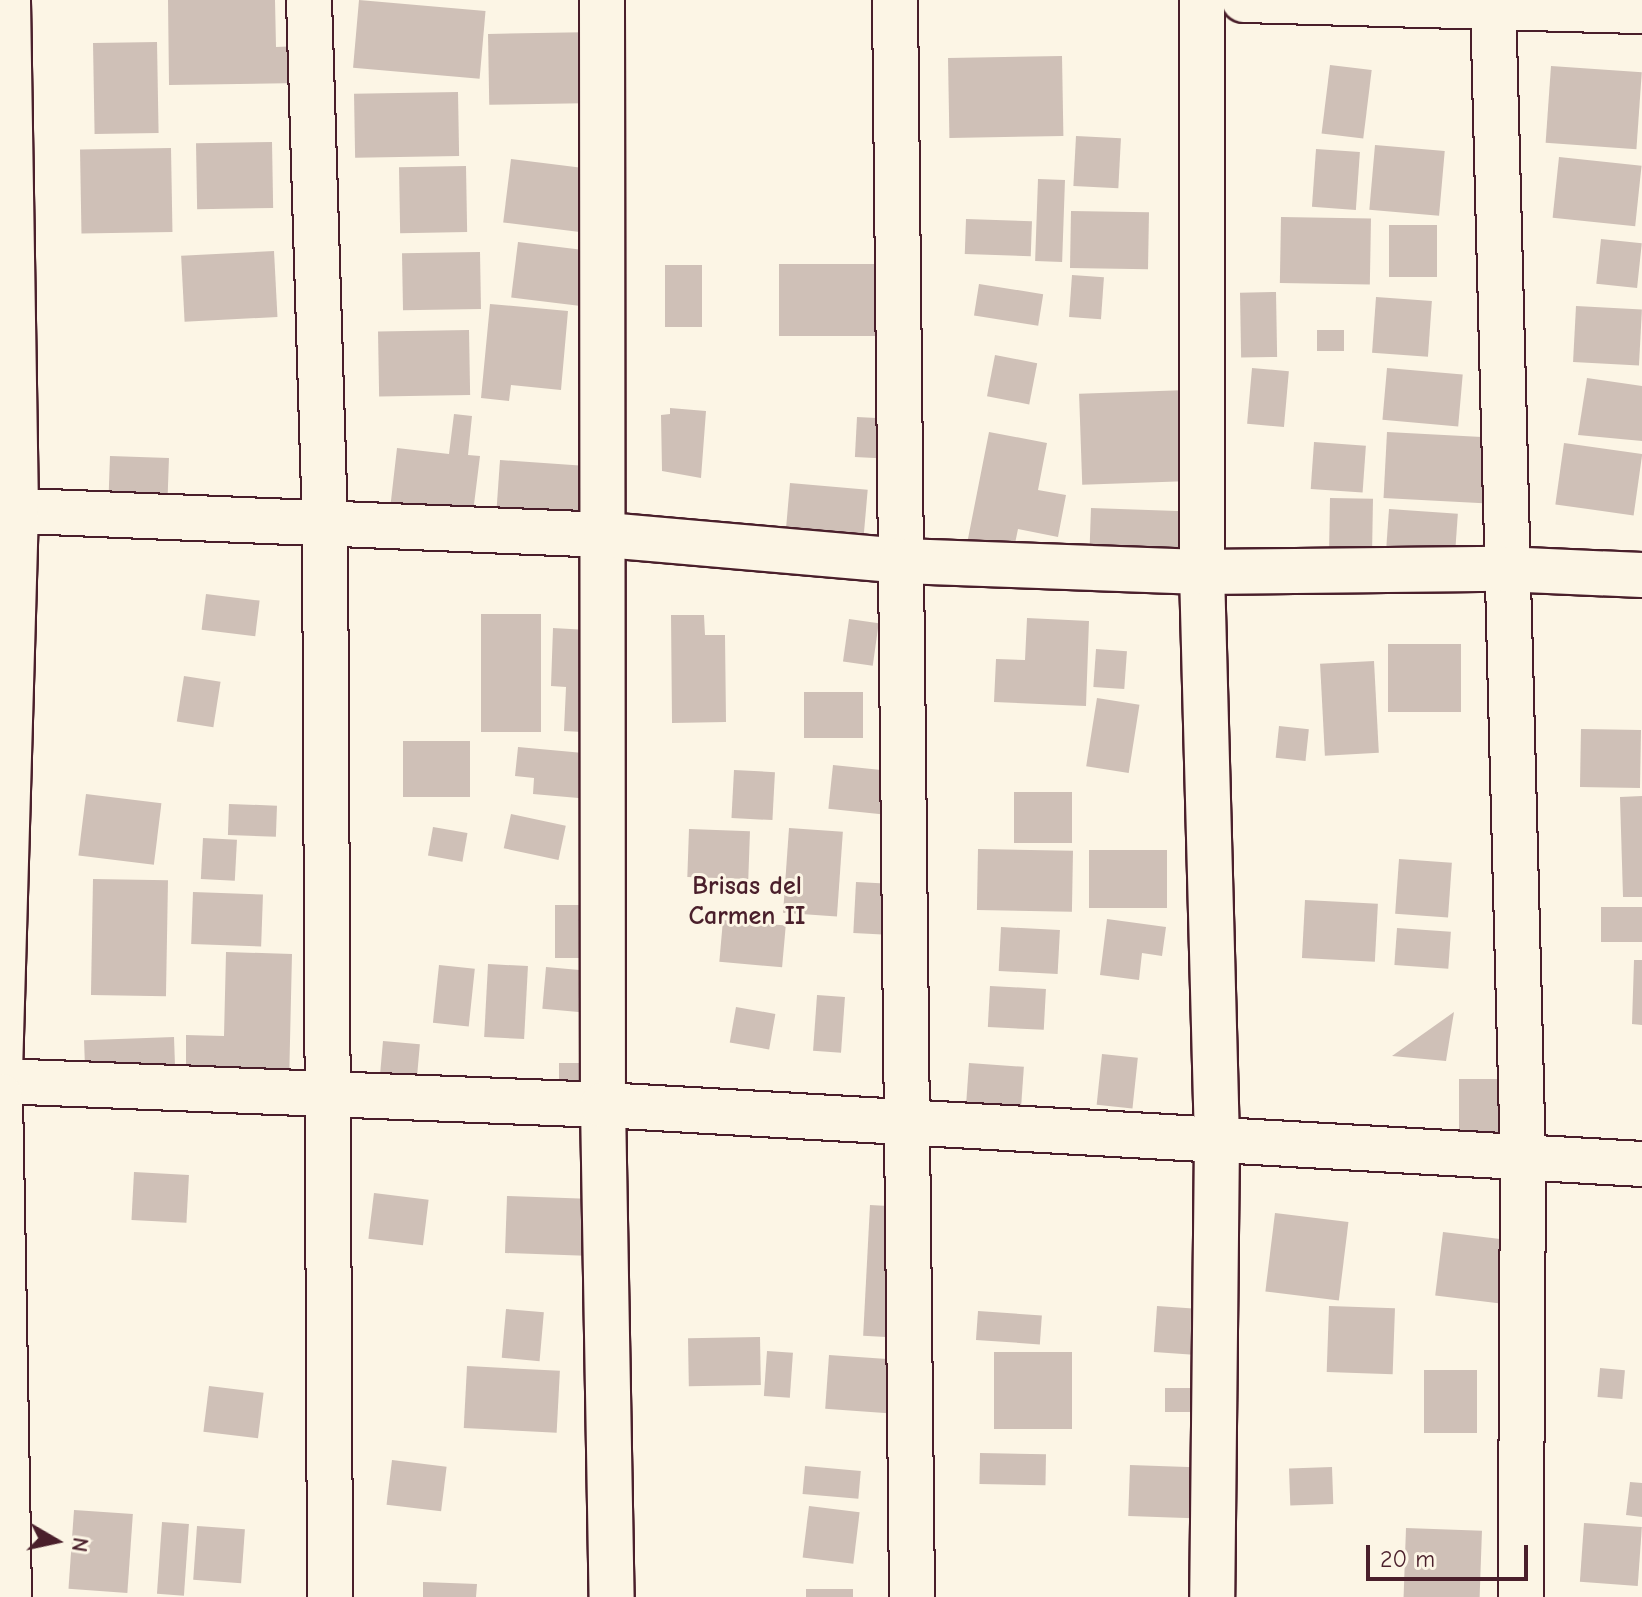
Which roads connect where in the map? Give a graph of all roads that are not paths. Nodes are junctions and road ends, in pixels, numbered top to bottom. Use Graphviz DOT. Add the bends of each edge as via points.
graph roads {
  1 [pos="8,0"];
  2 [pos="309,0"];
  3 [pos="602,0"];
  4 [pos="895,0"];
  5 [pos="1202,0"];
  6 [pos="1244,0"];
  7 [pos="1493,2"];
  8 [pos="1642,11"];
  9 [pos="8,511"];
  10 [pos="325,523"];
  11 [pos="606,535"];
  12 [pos="902,561"];
  13 [pos="1503,569"];
  14 [pos="1202,572"];
  15 [pos="1642,575"];
  16 [pos="0,1072"];
  17 [pos="0,1081"];
  18 [pos="326,1094"];
  19 [pos="0,1096"];
  20 [pos="603,1105"];
  21 [pos="910,1122"];
  22 [pos="1217,1140"];
  23 [pos="1523,1159"];
  24 [pos="1642,1164"];
  25 [pos="9,1597"];
  26 [pos="330,1597"];
  27 [pos="612,1597"];
  28 [pos="912,1597"];
  29 [pos="1212,1597"];
  30 [pos="1521,1597"];
  1 -- 9 [label="street"];
  2 -- 10 [label="street"];
  3 -- 11 [label="street"];
  4 -- 12 [label="street"];
  5 -- 14 [label="street"];
  6 -- 7 [label="street"];
  7 -- 8 [label="street"];
  7 -- 13 [label="street"];
  9 -- 10 [label="street"];
  9 -- 16 [label="street"];
  10 -- 11 [label="street"];
  10 -- 18 [label="street"];
  11 -- 12 [label="street"];
  11 -- 20 [label="street"];
  12 -- 14 [label="street"];
  12 -- 21 [label="street"];
  13 -- 14 [label="street"];
  13 -- 15 [label="street"];
  13 -- 23 [label="street"];
  14 -- 22 [label="street"];
  17 -- 18 [label="street"];
  18 -- 20 [label="street"];
  18 -- 26 [label="street"];
  19 -- 25 [label="street"];
  20 -- 21 [label="street"];
  20 -- 27 [label="street"];
  21 -- 22 [label="street"];
  21 -- 28 [label="street"];
  22 -- 23 [label="street"];
  22 -- 29 [label="street"];
  23 -- 24 [label="street"];
  23 -- 30 [label="street"];
}
